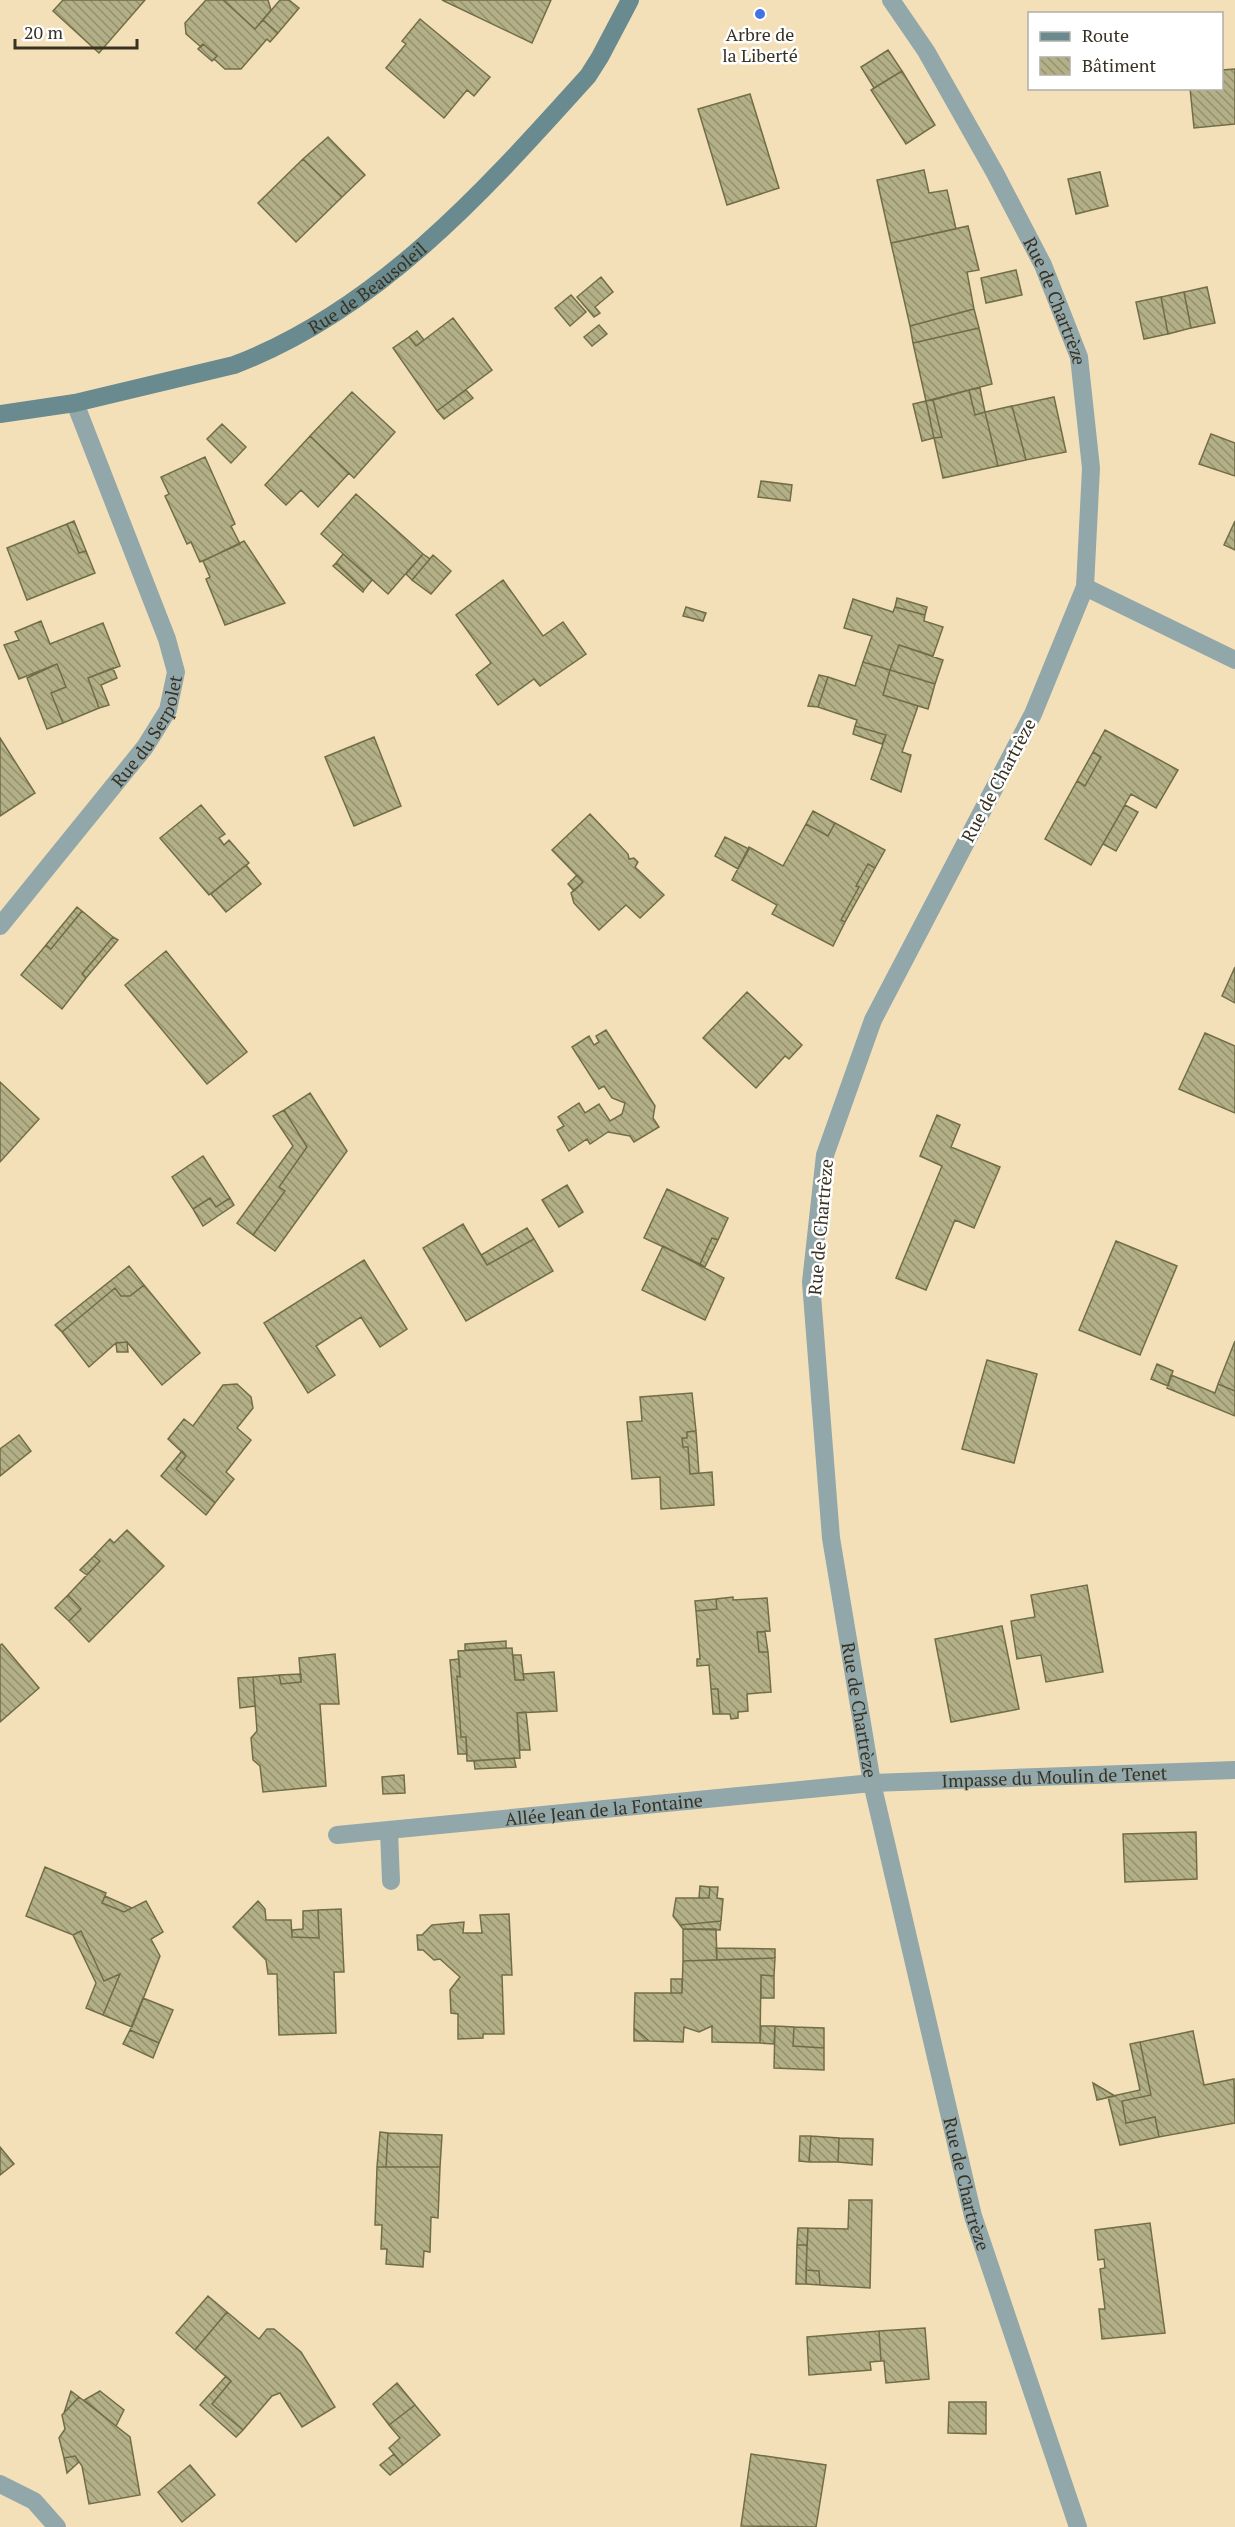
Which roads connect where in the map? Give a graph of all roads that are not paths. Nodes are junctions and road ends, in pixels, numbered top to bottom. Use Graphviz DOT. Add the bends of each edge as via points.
graph roads {
  1 [pos="630,0"];
  2 [pos="891,0"];
  3 [pos="75,403"];
  4 [pos="0,414"];
  5 [pos="1085,587"];
  6 [pos="1235,660"];
  7 [pos="0,926"];
  8 [pos="1235,1770"];
  9 [pos="872,1784"];
  10 [pos="388,1831"];
  11 [pos="337,1835"];
  12 [pos="391,1881"];
  13 [pos="0,2484"];
  14 [pos="57,2527"];
  15 [pos="1078,2527"];
  1 -- 3 [label="street, Rue de Beausoleil" via="588,76 496,178 380,281 312,328 258,356"];
  2 -- 5 [label="street, Rue de Chartrèze" via="926,51 995,173 1043,265 1079,357 1091,468"];
  3 -- 4 [label="street, Rue de Beausoleil"];
  3 -- 7 [label="street, Rue du Serpolet" via="167,639 176,672 168,710 145,747"];
  5 -- 6 [label="street"];
  5 -- 9 [label="street, Rue de Chartrèze" via="1033,714 873,1020 825,1155 811,1282 831,1538"];
  8 -- 9 [label="street, Impasse du Moulin de Tenet"];
  9 -- 10 [label="street, Allée Jean de la Fontaine"];
  9 -- 15 [label="street, Rue de Chartrèze" via="973,2216"];
  10 -- 11 [label="street, Allée Jean de la Fontaine"];
  10 -- 12 [label="street"];
  13 -- 14 [label="street" via="34,2501"];
}
